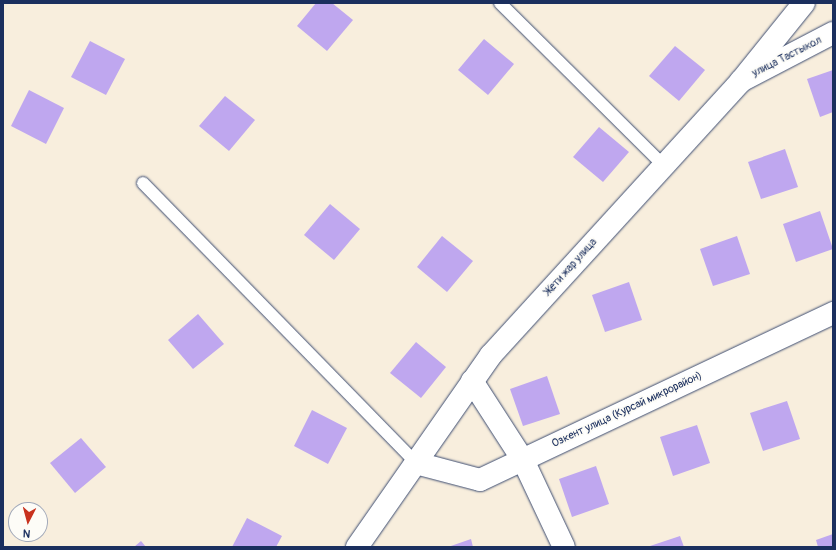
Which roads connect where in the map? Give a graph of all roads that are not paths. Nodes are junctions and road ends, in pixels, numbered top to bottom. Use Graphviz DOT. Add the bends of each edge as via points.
graph roads {
  1 [pos="500,3"];
  2 [pos="804,3"];
  3 [pos="833,33"];
  4 [pos="741,80"];
  5 [pos="664,165"];
  6 [pos="142,183"];
  7 [pos="833,312"];
  8 [pos="472,381"];
  9 [pos="523,460"];
  10 [pos="416,463"];
  11 [pos="357,547"];
  12 [pos="564,547"];
  1 -- 5 [label="lane"];
  2 -- 4 [label="street, Жети жар улица"];
  3 -- 4 [label="street, улица Тастыкол"];
  4 -- 5 [label="street, Жети жар улица"];
  5 -- 8 [label="street, Жети жар улица" via="491,355"];
  6 -- 10 [label="lane"];
  7 -- 9 [label="street, Озкент улица (Курсай микрорайон)"];
  8 -- 9 [label="street"];
  8 -- 10 [label="street, Жети жар улица"];
  9 -- 10 [label="street, Озкент улица (Курсай микрорайон)" via="480,480"];
  9 -- 12 [label="street"];
  10 -- 11 [label="street, Жети жар улица"];
}
